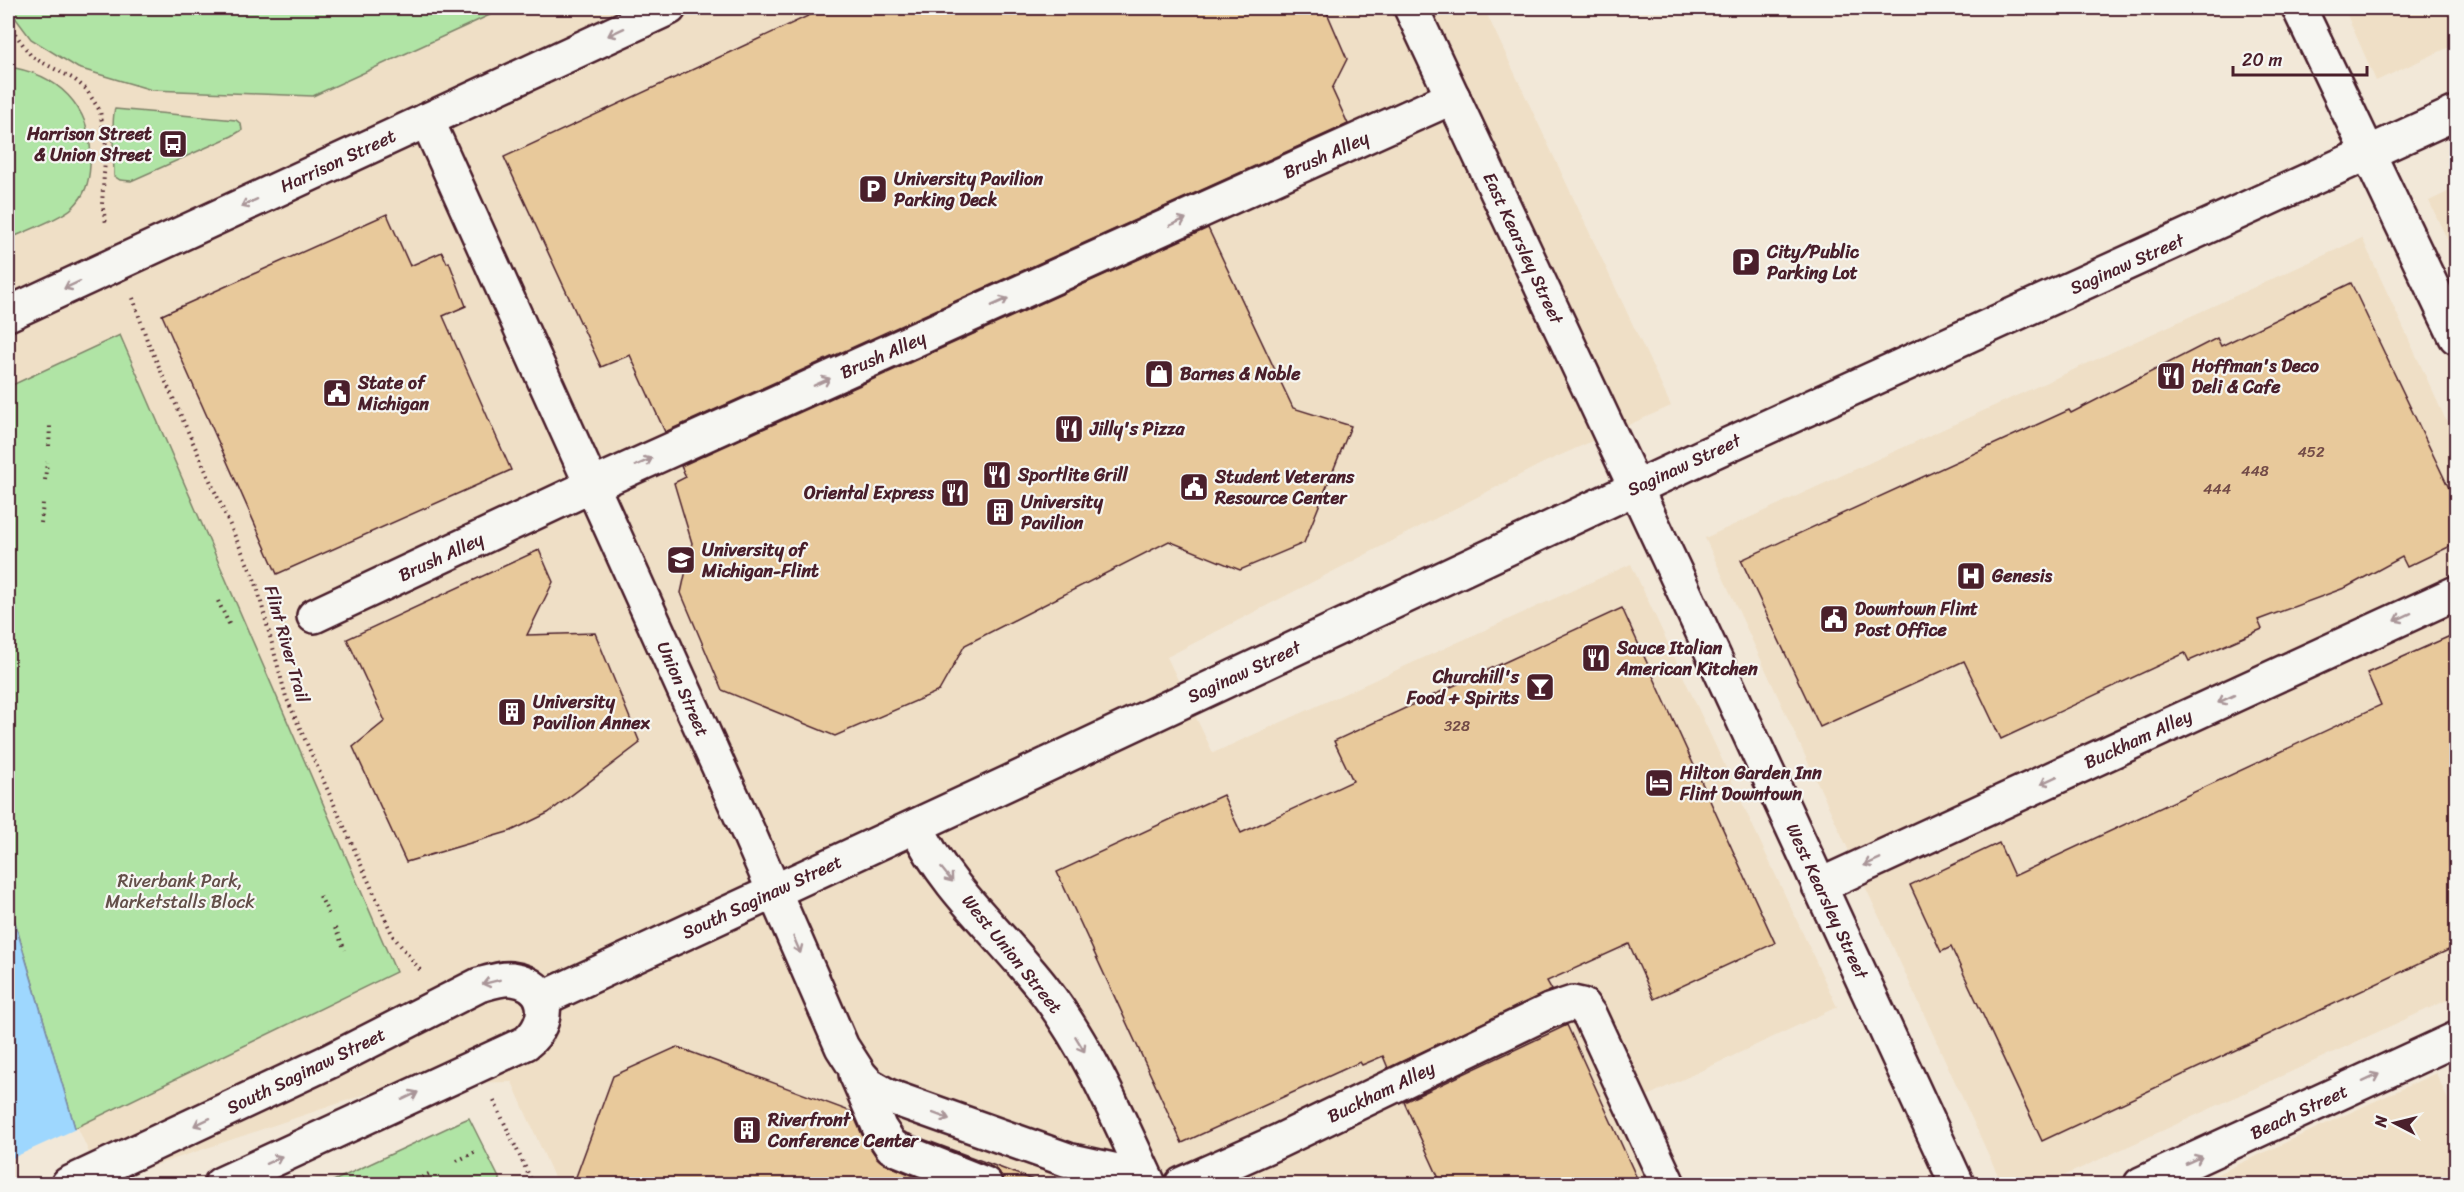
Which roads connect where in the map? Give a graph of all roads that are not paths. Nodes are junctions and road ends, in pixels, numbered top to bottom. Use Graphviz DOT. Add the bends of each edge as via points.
graph roads {
  1 [pos="669,8"];
  2 [pos="1411,8"];
  3 [pos="2299,8"];
  4 [pos="1453,97"];
  5 [pos="2457,113"];
  6 [pos="427,120"];
  7 [pos="2369,153"];
  8 [pos="8,314"];
  9 [pos="2457,337"];
  10 [pos="591,486"];
  11 [pos="1636,488"];
  12 [pos="2457,592"];
  13 [pos="314,616"];
  14 [pos="916,826"];
  15 [pos="1819,886"];
  16 [pos="774,891"];
  17 [pos="542,999"];
  18 [pos="2457,1039"];
  19 [pos="850,1062"];
  20 [pos="1146,1178"];
  21 [pos="68,1185"];
  22 [pos="221,1185"];
  23 [pos="985,1185"];
  24 [pos="1182,1185"];
  25 [pos="1668,1185"];
  26 [pos="1956,1185"];
  27 [pos="2141,1185"];
  1 -- 6 [label="street, Harrison Street, one-way"];
  2 -- 4 [label="street, East Kearsley Street"];
  3 -- 7 [label="street"];
  10 -- 4 [label="street, Brush Alley, one-way"];
  4 -- 11 [label="street, East Kearsley Street"];
  5 -- 7 [label="street, Saginaw Street"];
  6 -- 8 [label="street, Harrison Street, one-way"];
  6 -- 10 [label="street, Union Street"];
  7 -- 9 [label="street"];
  7 -- 11 [label="street, Saginaw Street"];
  10 -- 13 [label="street, Brush Alley"];
  10 -- 16 [label="street, Union Street"];
  11 -- 14 [label="street, Saginaw Street"];
  11 -- 15 [label="street, West Kearsley Street"];
  12 -- 15 [label="street, Buckham Alley, one-way"];
  14 -- 16 [label="street, South Saginaw Street"];
  14 -- 20 [label="street, West Union Street, one-way" via="945,873 1047,993 1097,1072"];
  15 -- 26 [label="street, West Kearsley Street"];
  16 -- 17 [label="street, South Saginaw Street"];
  16 -- 19 [label="street, Union Street, one-way"];
  17 -- 21 [label="street, South Saginaw Street, one-way" via="532,988 515,980 479,985 330,1061"];
  22 -- 17 [label="street, one-way" via="526,1043 536,1035 544,1018"];
  27 -- 18 [label="street, Beach Street, one-way"];
  19 -- 20 [label="street, one-way" via="869,1085 899,1101 1068,1160"];
  19 -- 23 [label="street, Union Street" via="892,1147"];
  24 -- 25 [label="street, Buckham Alley" via="1568,1004 1580,1004 1590,1016"];
}
